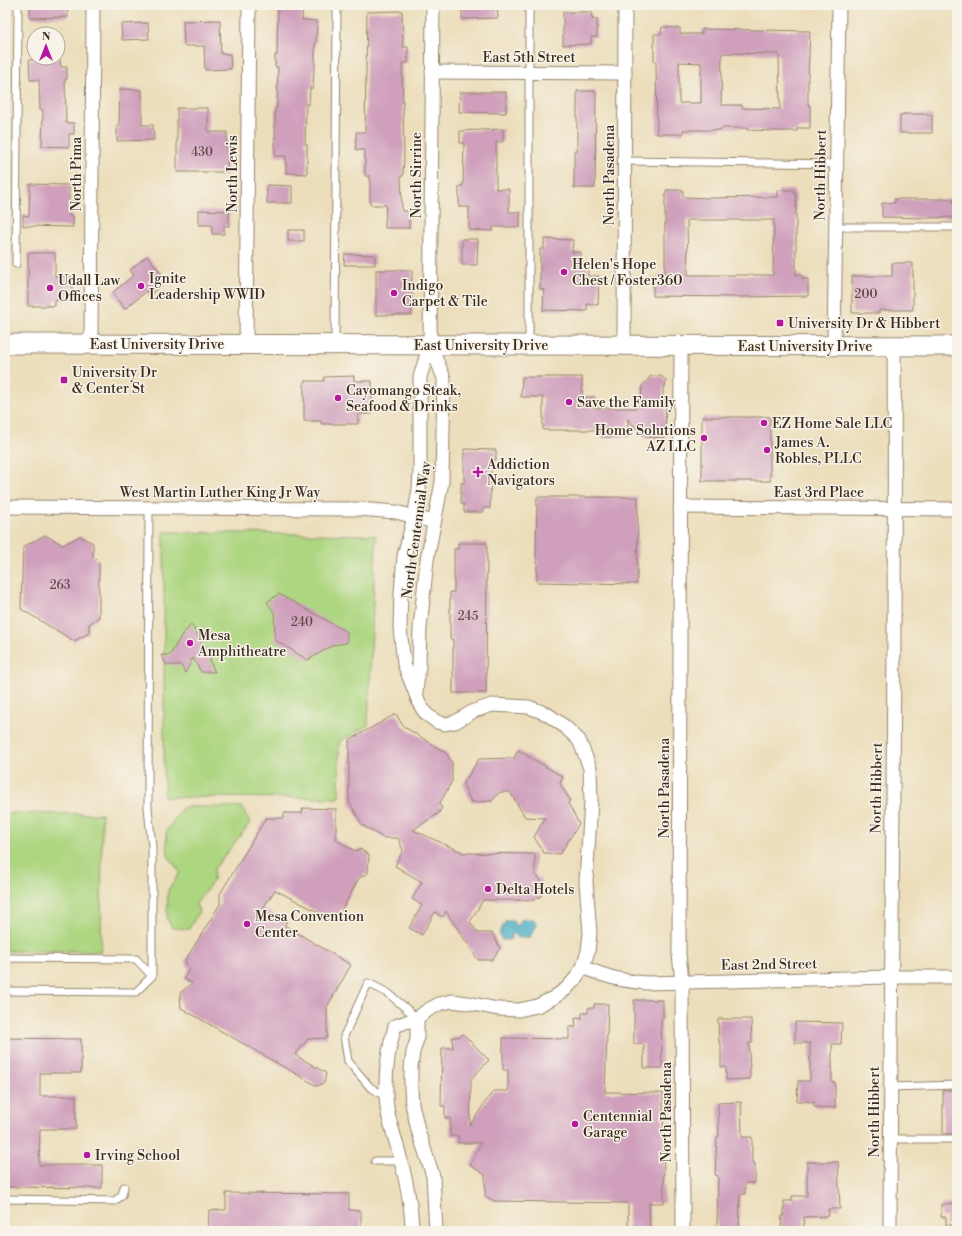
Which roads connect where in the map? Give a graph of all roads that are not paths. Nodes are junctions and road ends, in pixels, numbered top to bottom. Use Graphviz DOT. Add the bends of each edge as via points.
graph roads {
  1 [pos="18,5"];
  2 [pos="93,5"];
  3 [pos="249,5"];
  4 [pos="337,5"];
  5 [pos="433,5"];
  6 [pos="530,5"];
  7 [pos="625,5"];
  8 [pos="839,5"];
  9 [pos="432,72"];
  10 [pos="530,72"];
  11 [pos="625,73"];
  12 [pos="625,161"];
  13 [pos="837,164"];
  14 [pos="836,227"];
  15 [pos="957,227"];
  16 [pos="16,264"];
  17 [pos="5,344"];
  18 [pos="90,344"];
  19 [pos="246,344"];
  20 [pos="335,344"];
  21 [pos="430,344"];
  22 [pos="530,345"];
  23 [pos="624,346"];
  24 [pos="680,346"];
  25 [pos="834,346"];
  26 [pos="894,346"];
  27 [pos="957,346"];
  28 [pos="5,507"];
  29 [pos="680,507"];
  30 [pos="149,508"];
  31 [pos="894,508"];
  32 [pos="957,509"];
  33 [pos="414,517"];
  34 [pos="434,522"];
  35 [pos="416,694"];
  36 [pos="5,958"];
  37 [pos="584,967"];
  38 [pos="152,976"];
  39 [pos="891,977"];
  40 [pos="957,977"];
  41 [pos="682,982"];
  42 [pos="5,991"];
  43 [pos="417,1018"];
  44 [pos="957,1085"];
  45 [pos="890,1087"];
  46 [pos="386,1096"];
  47 [pos="890,1139"];
  48 [pos="957,1139"];
  49 [pos="401,1160"];
  50 [pos="374,1161"];
  51 [pos="124,1187"];
  52 [pos="5,1199"];
  53 [pos="412,1231"];
  54 [pos="436,1231"];
  55 [pos="682,1231"];
  56 [pos="890,1231"];
  1 -- 16 [label="lane"];
  2 -- 18 [label="street, North Pima"];
  3 -- 19 [label="street, North Lewis"];
  4 -- 20 [label="lane"];
  5 -- 9 [label="street, North Sirrine"];
  6 -- 10 [label="lane"];
  7 -- 11 [label="street, North Pasadena"];
  8 -- 13 [label="street, North Hibbert"];
  9 -- 10 [label="street, East 5th Street"];
  9 -- 21 [label="street, North Sirrine"];
  10 -- 11 [label="street, East 5th Street"];
  10 -- 22 [label="lane"];
  11 -- 12 [label="street, North Pasadena"];
  12 -- 13 [label="lane"];
  12 -- 23 [label="street, North Pasadena"];
  13 -- 14 [label="street, North Hibbert"];
  14 -- 15 [label="lane"];
  14 -- 25 [label="street, North Hibbert"];
  17 -- 18 [label="main road, East University Drive"];
  18 -- 19 [label="main road, East University Drive"];
  19 -- 20 [label="main road, East University Drive"];
  20 -- 21 [label="main road, East University Drive"];
  21 -- 22 [label="main road, East University Drive"];
  21 -- 33 [label="street, North Centennial Way" via="420,377 420,473"];
  21 -- 34 [label="street, North Centennial Way" via="444,378 442,482"];
  22 -- 23 [label="main road, East University Drive"];
  23 -- 24 [label="main road, East University Drive"];
  24 -- 25 [label="main road, East University Drive"];
  24 -- 29 [label="street, North Pasadena"];
  25 -- 26 [label="main road, East University Drive"];
  26 -- 27 [label="main road, East University Drive"];
  26 -- 31 [label="street, North Hibbert"];
  28 -- 30 [label="street, West Martin Luther King Jr Way"];
  29 -- 31 [label="street, East 3rd Place"];
  29 -- 41 [label="street, North Pasadena" via="679,954"];
  30 -- 33 [label="street, West Martin Luther King Jr Way" via="358,509 396,512"];
  30 -- 38 [label="lane" via="148,808 152,847"];
  31 -- 32 [label="street, East 3rd Place"];
  31 -- 39 [label="street, North Hibbert"];
  33 -- 34 [label="street, West Martin Luther King Jr Way"];
  33 -- 35 [label="street, North Centennial Way" via="404,556 400,628 404,664"];
  34 -- 35 [label="street, North Centennial Way" via="427,560"];
  35 -- 37 [label="street, North Centennial Way" via="426,714 437,722 455,722 474,711 492,705 529,707 547,714 579,740 590,768 591,801 586,875 590,933"];
  36 -- 38 [label="lane" via="136,959"];
  37 -- 41 [label="street, East 2nd Street" via="624,981"];
  37 -- 43 [label="street, North Centennial Way" via="566,989 537,1006 519,1010 498,1010 452,1001 439,1004"];
  38 -- 42 [label="lane" via="136,992"];
  39 -- 40 [label="street, East 2nd Street"];
  39 -- 41 [label="street, East 2nd Street"];
  39 -- 45 [label="street, North Hibbert"];
  41 -- 55 [label="street, North Pasadena"];
  43 -- 46 [label="street, North Centennial Way" via="395,1026 386,1068"];
  43 -- 46 [label="lane" via="388,993 368,983 344,1036 348,1061 370,1087"];
  43 -- 54 [label="street" via="417,1040 412,1068 412,1104 433,1176"];
  44 -- 45 [label="lane"];
  45 -- 47 [label="street, North Hibbert"];
  46 -- 49 [label="street, North Centennial Way"];
  47 -- 48 [label="lane"];
  47 -- 56 [label="street, North Hibbert"];
  49 -- 50 [label="lane"];
  49 -- 53 [label="street, North Centennial Way" via="412,1217"];
  51 -- 52 [label="lane" via="122,1195 115,1201"];
}
